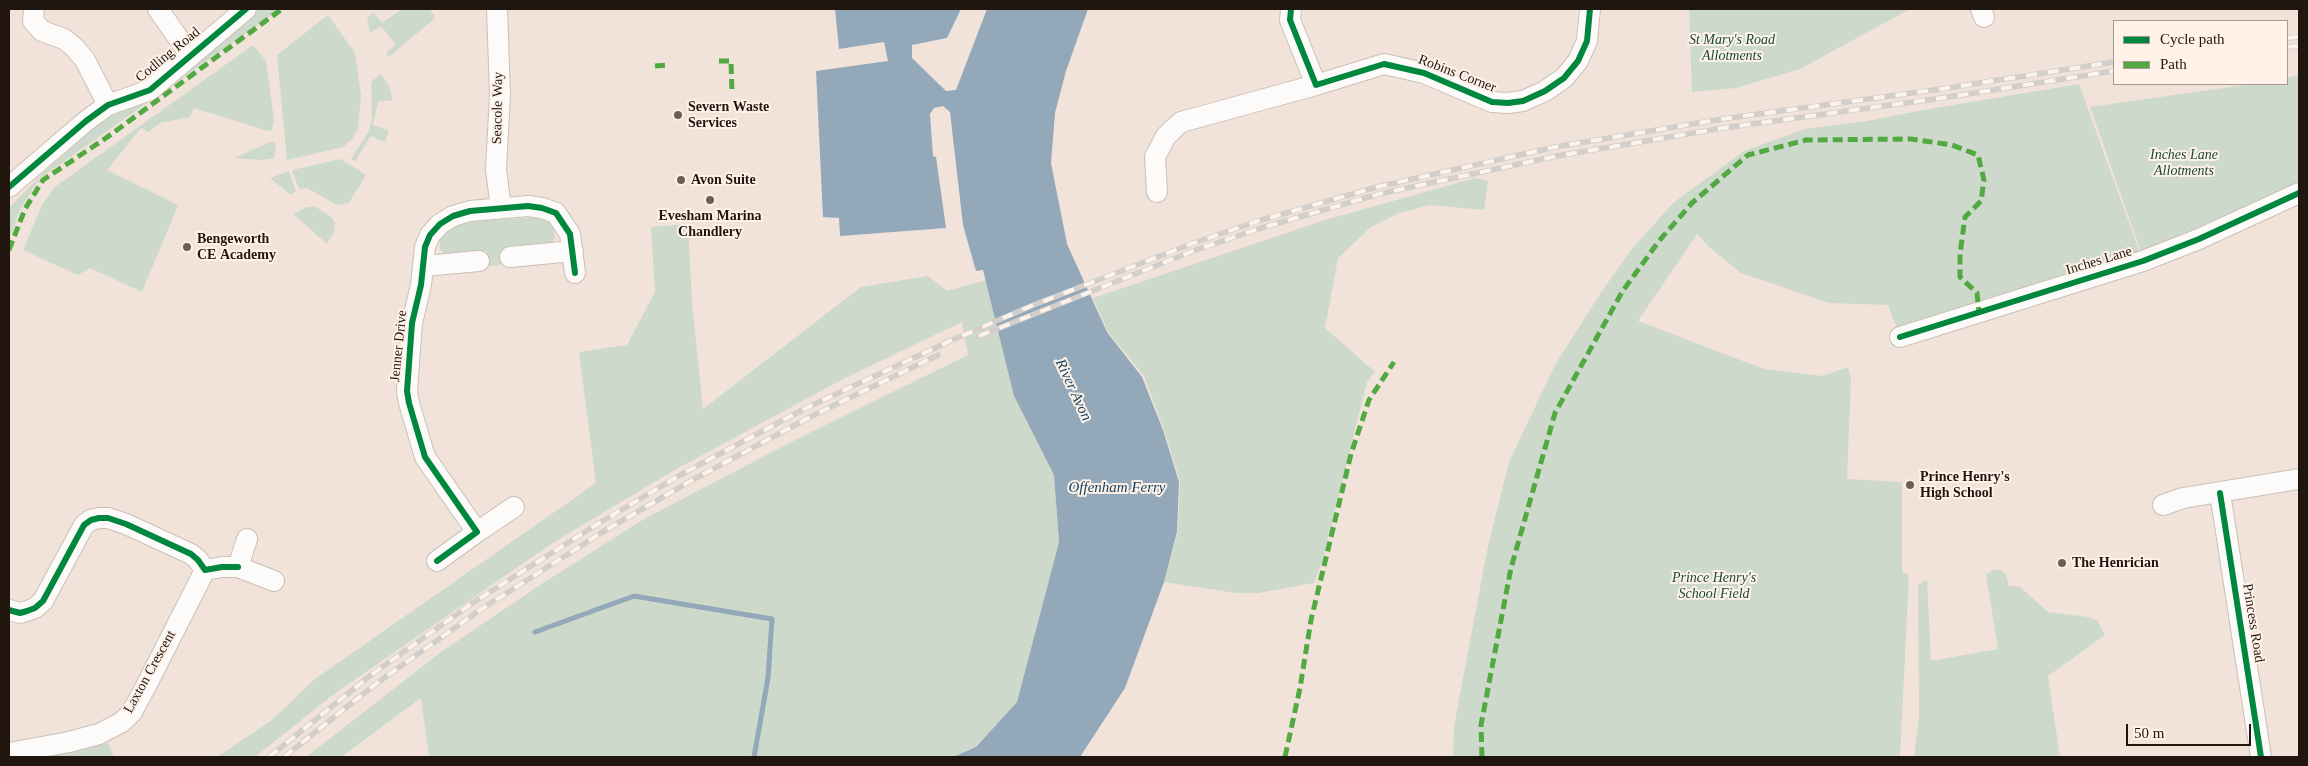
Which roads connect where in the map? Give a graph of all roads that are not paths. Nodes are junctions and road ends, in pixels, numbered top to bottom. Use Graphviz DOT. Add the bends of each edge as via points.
graph roads {
  1 [pos="34,9"];
  2 [pos="158,9"];
  3 [pos="246,9"];
  4 [pos="496,9"];
  5 [pos="1291,9"];
  6 [pos="1590,9"];
  7 [pos="190,55"];
  8 [pos="1316,85"];
  9 [pos="108,106"];
  10 [pos="9,187"];
  11 [pos="1157,192"];
  12 [pos="2299,193"];
  13 [pos="501,207"];
  14 [pos="573,251"];
  15 [pos="510,257"];
  16 [pos="480,261"];
  17 [pos="424,266"];
  18 [pos="575,273"];
  19 [pos="1900,338"];
  20 [pos="2299,480"];
  21 [pos="2220,493"];
  22 [pos="2163,505"];
  23 [pos="514,507"];
  24 [pos="477,532"];
  25 [pos="247,539"];
  26 [pos="437,561"];
  27 [pos="238,568"];
  28 [pos="204,570"];
  29 [pos="274,581"];
  30 [pos="9,610"];
  31 [pos="9,752"];
  32 [pos="2261,757"];
  1 -- 9 [label="street" via="36,26 64,39 85,60"];
  2 -- 7 [label="street"];
  3 -- 7 [label="street, Codling Road"];
  4 -- 13 [label="street, Seacole Way" via="500,94 496,170"];
  5 -- 8 [label="street" via="1290,20"];
  6 -- 8 [label="street, Robins Corner" via="1587,41 1578,62 1564,78 1523,101 1492,102 1424,73 1384,64"];
  7 -- 9 [label="street, Codling Road" via="150,90"];
  8 -- 11 [label="street, Robins Corner" via="1180,122 1166,136 1155,157"];
  9 -- 10 [label="street, Codling Road"];
  12 -- 19 [label="street, Inches Lane" via="2143,261"];
  13 -- 14 [label="street, Jenner Drive" via="528,206 556,213 570,234"];
  13 -- 17 [label="street, Jenner Drive" via="453,216 440,224 425,247"];
  14 -- 15 [label="street"];
  14 -- 18 [label="street, Jenner Drive"];
  16 -- 17 [label="street"];
  17 -- 24 [label="street, Jenner Drive" via="411,332 409,402 425,456"];
  20 -- 21 [label="street"];
  21 -- 22 [label="street" via="2183,498"];
  21 -- 32 [label="street, Princess Road"];
  23 -- 24 [label="street"];
  24 -- 26 [label="street"];
  25 -- 27 [label="street"];
  27 -- 28 [label="street"];
  27 -- 29 [label="street"];
  28 -- 30 [label="street" via="191,554 126,524 99,518 84,525 43,601 28,611"];
  28 -- 31 [label="street, Laxton Crescent" via="132,712 122,722 84,738"];
}
